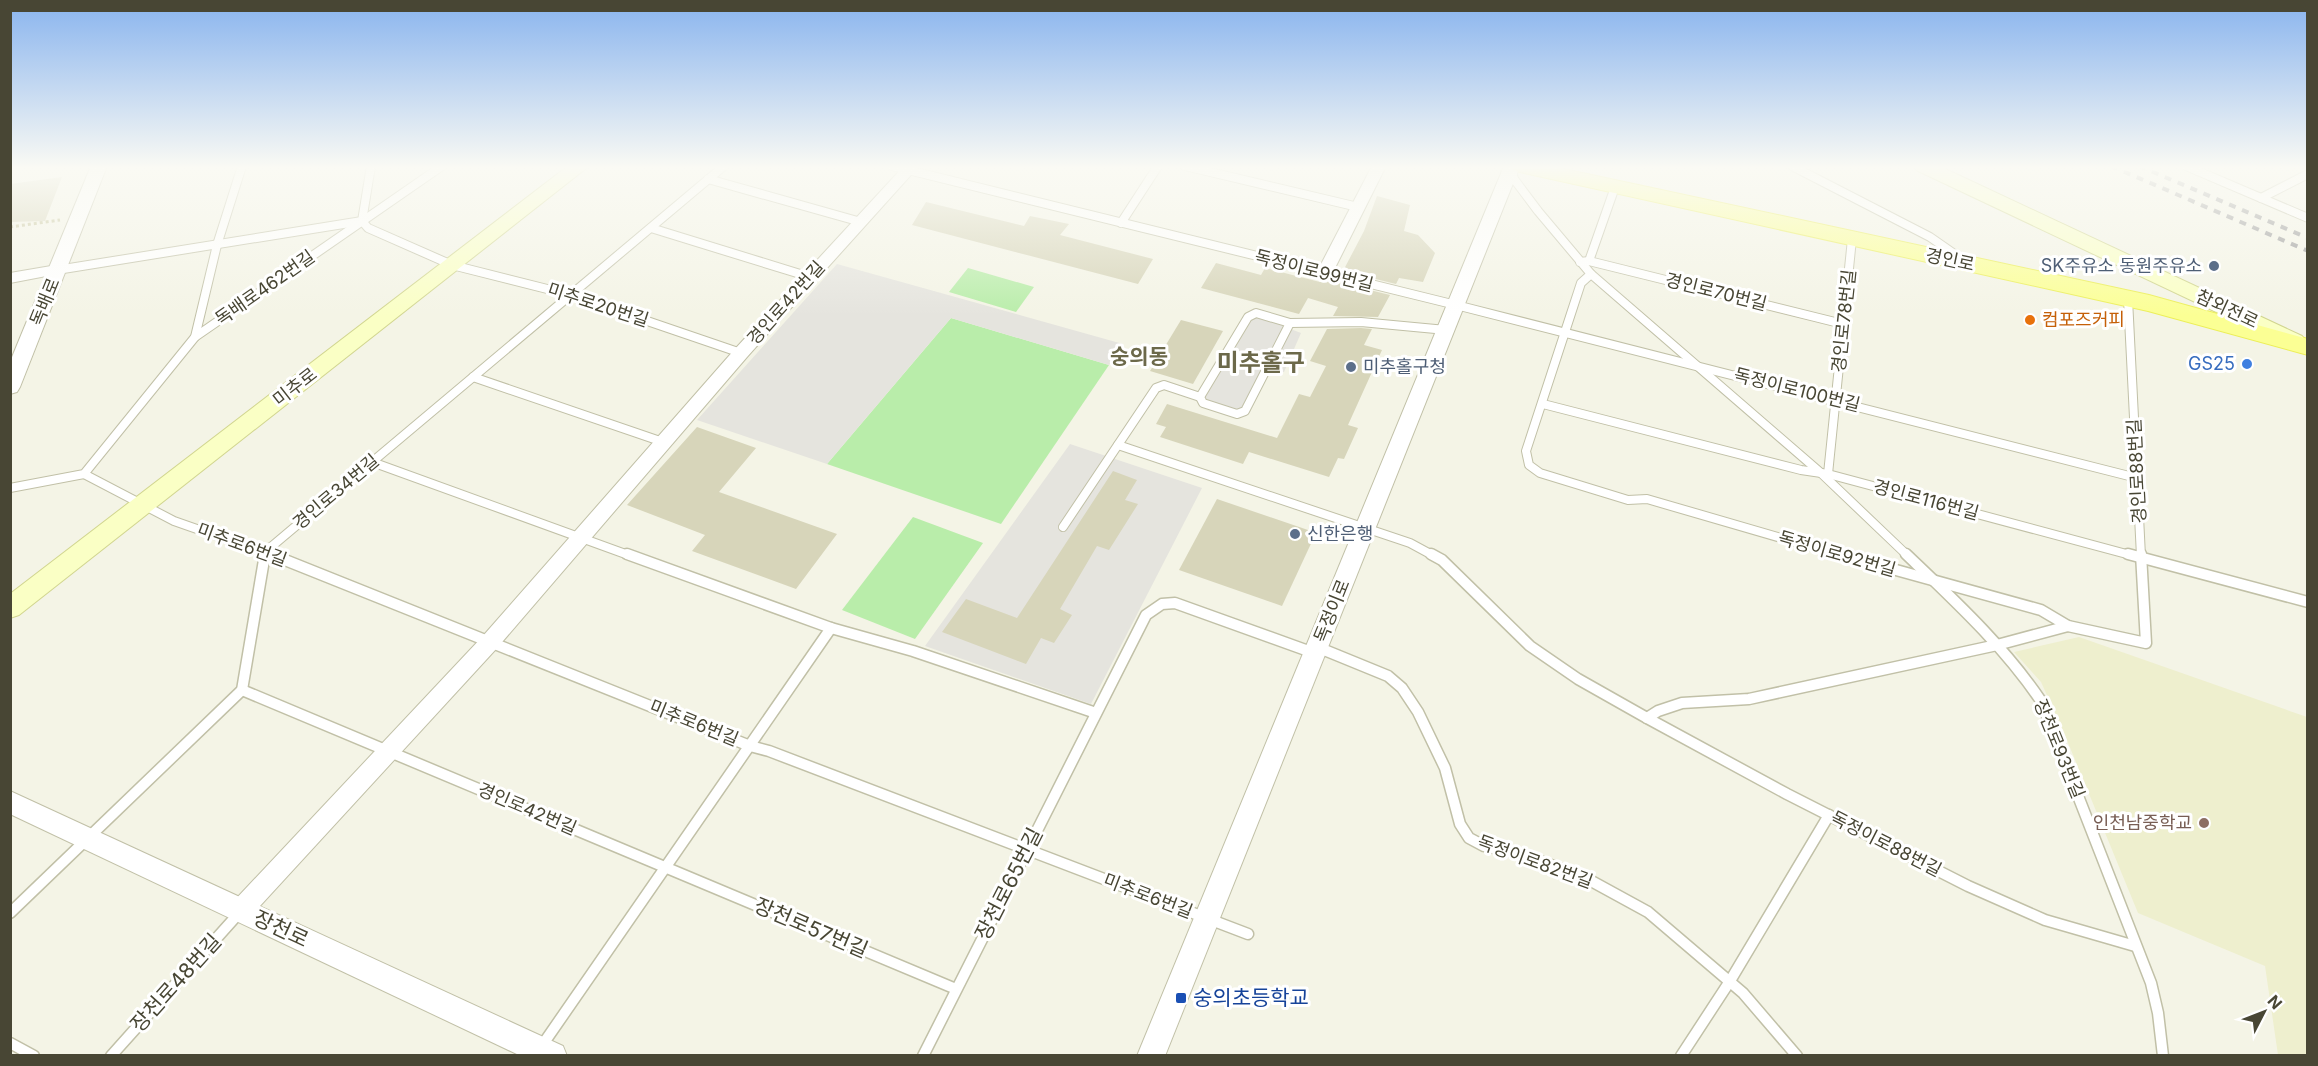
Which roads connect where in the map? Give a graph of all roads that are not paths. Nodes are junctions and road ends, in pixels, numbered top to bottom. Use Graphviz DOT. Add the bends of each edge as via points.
graph roads {
  1 [pos="79,216"];
  2 [pos="226,216"];
  3 [pos="364,216"];
  4 [pos="371,216"];
  5 [pos="516,216"];
  6 [pos="665,216"];
  7 [pos="839,216"];
  8 [pos="866,216"];
  9 [pos="1092,216"];
  10 [pos="1126,216"];
  11 [pos="1354,216"];
  12 [pos="1494,216"];
  13 [pos="1542,216"];
  14 [pos="1603,216"];
  15 [pos="1746,216"];
  16 [pos="1889,216"];
  17 [pos="2029,216"];
  18 [pos="363,221"];
  19 [pos="861,222"];
  20 [pos="1121,223"];
  21 [pos="651,228"];
  22 [pos="1852,239"];
  23 [pos="217,244"];
  24 [pos="1584,261"];
  25 [pos="1968,264"];
  26 [pos="452,265"];
  27 [pos="57,270"];
  28 [pos="1324,274"];
  29 [pos="1591,274"];
  30 [pos="810,277"];
  31 [pos="10,278"];
  32 [pos="571,295"];
  33 [pos="2128,299"];
  34 [pos="1456,305"];
  35 [pos="1290,323"];
  36 [pos="1844,324"];
  37 [pos="1446,330"];
  38 [pos="1566,332"];
  39 [pos="195,337"];
  40 [pos="2306,346"];
  41 [pos="741,353"];
  42 [pos="1694,365"];
  43 [pos="473,377"];
  44 [pos="10,387"];
  45 [pos="1200,397"];
  46 [pos="1835,400"];
  47 [pos="1543,404"];
  48 [pos="663,442"];
  49 [pos="1118,445"];
  50 [pos="372,462"];
  51 [pos="1824,473"];
  52 [pos="84,474"];
  53 [pos="2138,478"];
  54 [pos="10,488"];
  55 [pos="142,505"];
  56 [pos="1063,526"];
  57 [pos="1365,528"];
  58 [pos="580,538"];
  59 [pos="265,552"];
  60 [pos="2142,557"];
  61 [pos="1930,578"];
  62 [pos="2307,602"];
  63 [pos="10,608"];
  64 [pos="2068,626"];
  65 [pos="831,628"];
  66 [pos="490,642"];
  67 [pos="2146,643"];
  68 [pos="1996,645"];
  69 [pos="1316,650"];
  70 [pos="242,690"];
  71 [pos="1096,713"];
  72 [pos="1647,718"];
  73 [pos="750,746"];
  74 [pos="389,752"];
  75 [pos="10,802"];
  76 [pos="1829,815"];
  77 [pos="88,838"];
  78 [pos="1027,849"];
  79 [pos="665,867"];
  80 [pos="241,910"];
  81 [pos="10,913"];
  82 [pos="1207,918"];
  83 [pos="1248,934"];
  84 [pos="2135,946"];
  85 [pos="1730,981"];
  86 [pos="956,989"];
  87 [pos="10,1043"];
  88 [pos="542,1053"];
  89 [pos="33,1056"];
  90 [pos="111,1056"];
  91 [pos="922,1056"];
  92 [pos="1151,1056"];
  93 [pos="1681,1056"];
  94 [pos="1797,1056"];
  95 [pos="2163,1056"];
  1 -- 27 [label="street, 독배로"];
  2 -- 23 [label="lane, 독배로462번길"];
  3 -- 18 [label="lane"];
  4 -- 18 [label="lane"];
  5 -- 26 [label="main road, 미추로"];
  6 -- 21 [label="lane, 경인로34번길"];
  7 -- 19 [label="lane"];
  8 -- 19 [label="street, 경인로42번길"];
  9 -- 20 [label="lane, 독정이로99번길"];
  10 -- 20 [label="lane"];
  11 -- 28 [label="street"];
  12 -- 34 [label="street, 독정이로"];
  13 -- 24 [label="lane"];
  14 -- 24 [label="lane"];
  15 -- 22 [label="main road, 경인로"];
  16 -- 25 [label="lane" via="1930,237"];
  17 -- 40 [label="main road, 참외전로"];
  18 -- 23 [label="lane, 독배로462번길"];
  18 -- 26 [label="lane, 미추로20번길" via="368,228"];
  18 -- 39 [label="lane, 독배로462번길"];
  19 -- 30 [label="street, 경인로42번길"];
  20 -- 28 [label="lane, 독정이로99번길"];
  21 -- 30 [label="lane"];
  21 -- 32 [label="lane, 경인로34번길"];
  22 -- 25 [label="main road, 경인로"];
  22 -- 36 [label="lane, 경인로78번길"];
  23 -- 27 [label="lane"];
  23 -- 39 [label="lane, 독배로462번길"];
  24 -- 29 [label="lane"];
  24 -- 36 [label="lane, 경인로70번길"];
  25 -- 33 [label="main road, 경인로"];
  26 -- 32 [label="lane, 미추로20번길"];
  26 -- 55 [label="main road, 미추로"];
  27 -- 31 [label="street"];
  27 -- 44 [label="street, 독배로"];
  28 -- 34 [label="lane, 독정이로99번길"];
  29 -- 38 [label="lane" via="1581,283"];
  29 -- 42 [label="lane"];
  30 -- 41 [label="street, 경인로42번길"];
  32 -- 41 [label="lane, 미추로20번길"];
  32 -- 43 [label="lane, 경인로34번길"];
  33 -- 40 [label="main road, 경인로"];
  33 -- 53 [label="lane, 경인로88번길"];
  34 -- 37 [label="street, 독정이로"];
  34 -- 38 [label="lane, 독정이로100번길"];
  35 -- 37 [label="lane" via="1361,322"];
  35 -- 45 [label="lane" via="1256,314 1248,317"];
  35 -- 45 [label="lane" via="1245,411 1237,414 1203,403"];
  36 -- 46 [label="lane, 경인로78번길"];
  37 -- 57 [label="street, 독정이로"];
  38 -- 42 [label="lane, 독정이로100번길"];
  38 -- 47 [label="lane"];
  39 -- 52 [label="lane, 독배로462번길"];
  41 -- 48 [label="street, 경인로42번길"];
  42 -- 46 [label="lane, 독정이로100번길"];
  42 -- 51 [label="lane, 장천로93번길"];
  43 -- 48 [label="lane"];
  43 -- 50 [label="lane, 경인로34번길"];
  45 -- 49 [label="lane" via="1164,385 1156,388"];
  46 -- 51 [label="lane, 경인로78번길"];
  46 -- 53 [label="lane, 독정이로100번길"];
  47 -- 51 [label="lane, 경인로116번길"];
  47 -- 61 [label="lane, 독정이로92번길" via="1526,451 1529,465 1540,473 1628,500 1647,499"];
  48 -- 58 [label="street, 경인로42번길"];
  49 -- 56 [label="lane"];
  49 -- 57 [label="lane, 독정이로88번길"];
  50 -- 58 [label="lane"];
  50 -- 59 [label="lane, 경인로34번길"];
  51 -- 60 [label="lane, 경인로116번길"];
  51 -- 61 [label="lane, 장천로93번길"];
  52 -- 54 [label="lane"];
  52 -- 55 [label="lane, 미추로6번길"];
  53 -- 60 [label="lane, 경인로88번길"];
  55 -- 59 [label="lane, 미추로6번길" via="174,521"];
  55 -- 63 [label="main road, 미추로"];
  57 -- 69 [label="street, 독정이로"];
  57 -- 72 [label="lane, 독정이로88번길" via="1410,543 1442,560 1530,646"];
  58 -- 65 [label="lane"];
  58 -- 66 [label="street, 경인로42번길"];
  59 -- 66 [label="lane, 미추로6번길"];
  59 -- 70 [label="lane"];
  60 -- 62 [label="lane, 경인로116번길"];
  60 -- 67 [label="lane, 경인로88번길"];
  61 -- 64 [label="lane, 독정이로92번길" via="2041,610"];
  61 -- 68 [label="lane, 장천로93번길"];
  64 -- 67 [label="lane, 독정이로92번길"];
  64 -- 68 [label="lane"];
  65 -- 71 [label="lane" via="913,651"];
  65 -- 73 [label="lane"];
  66 -- 73 [label="lane, 미추로6번길"];
  66 -- 74 [label="street, 경인로42번길"];
  68 -- 72 [label="lane" via="1749,699 1682,704 1656,711"];
  68 -- 84 [label="lane, 장천로93번길" via="2041,701"];
  69 -- 71 [label="lane, 장천로65번길" via="1175,603 1162,604 1146,615"];
  69 -- 82 [label="street, 독정이로"];
  69 -- 85 [label="lane, 독정이로82번길" via="1388,676 1402,688 1445,768 1460,824 1469,838 1584,878 1647,912"];
  70 -- 74 [label="lane"];
  70 -- 77 [label="lane"];
  71 -- 78 [label="lane, 장천로65번길"];
  72 -- 76 [label="lane, 독정이로88번길"];
  73 -- 78 [label="lane, 미추로6번길"];
  73 -- 79 [label="lane"];
  74 -- 79 [label="lane, 경인로42번길"];
  74 -- 80 [label="street, 경인로42번길"];
  75 -- 77 [label="street, 장천로"];
  76 -- 84 [label="lane, 독정이로88번길" via="1968,886 2045,920"];
  76 -- 85 [label="lane"];
  77 -- 80 [label="street, 장천로"];
  77 -- 81 [label="lane"];
  78 -- 82 [label="lane, 미추로6번길"];
  78 -- 86 [label="lane, 장천로65번길"];
  79 -- 86 [label="lane, 장천로57번길"];
  79 -- 88 [label="lane"];
  80 -- 88 [label="street, 장천로"];
  80 -- 90 [label="lane, 장천로48번길"];
  82 -- 83 [label="lane, 미추로6번길"];
  82 -- 92 [label="street, 독정이로"];
  84 -- 95 [label="lane, 장천로93번길" via="2151,983"];
  85 -- 93 [label="lane"];
  85 -- 94 [label="lane, 독정이로82번길"];
  86 -- 91 [label="lane, 장천로65번길"];
  87 -- 89 [label="lane"];
}
